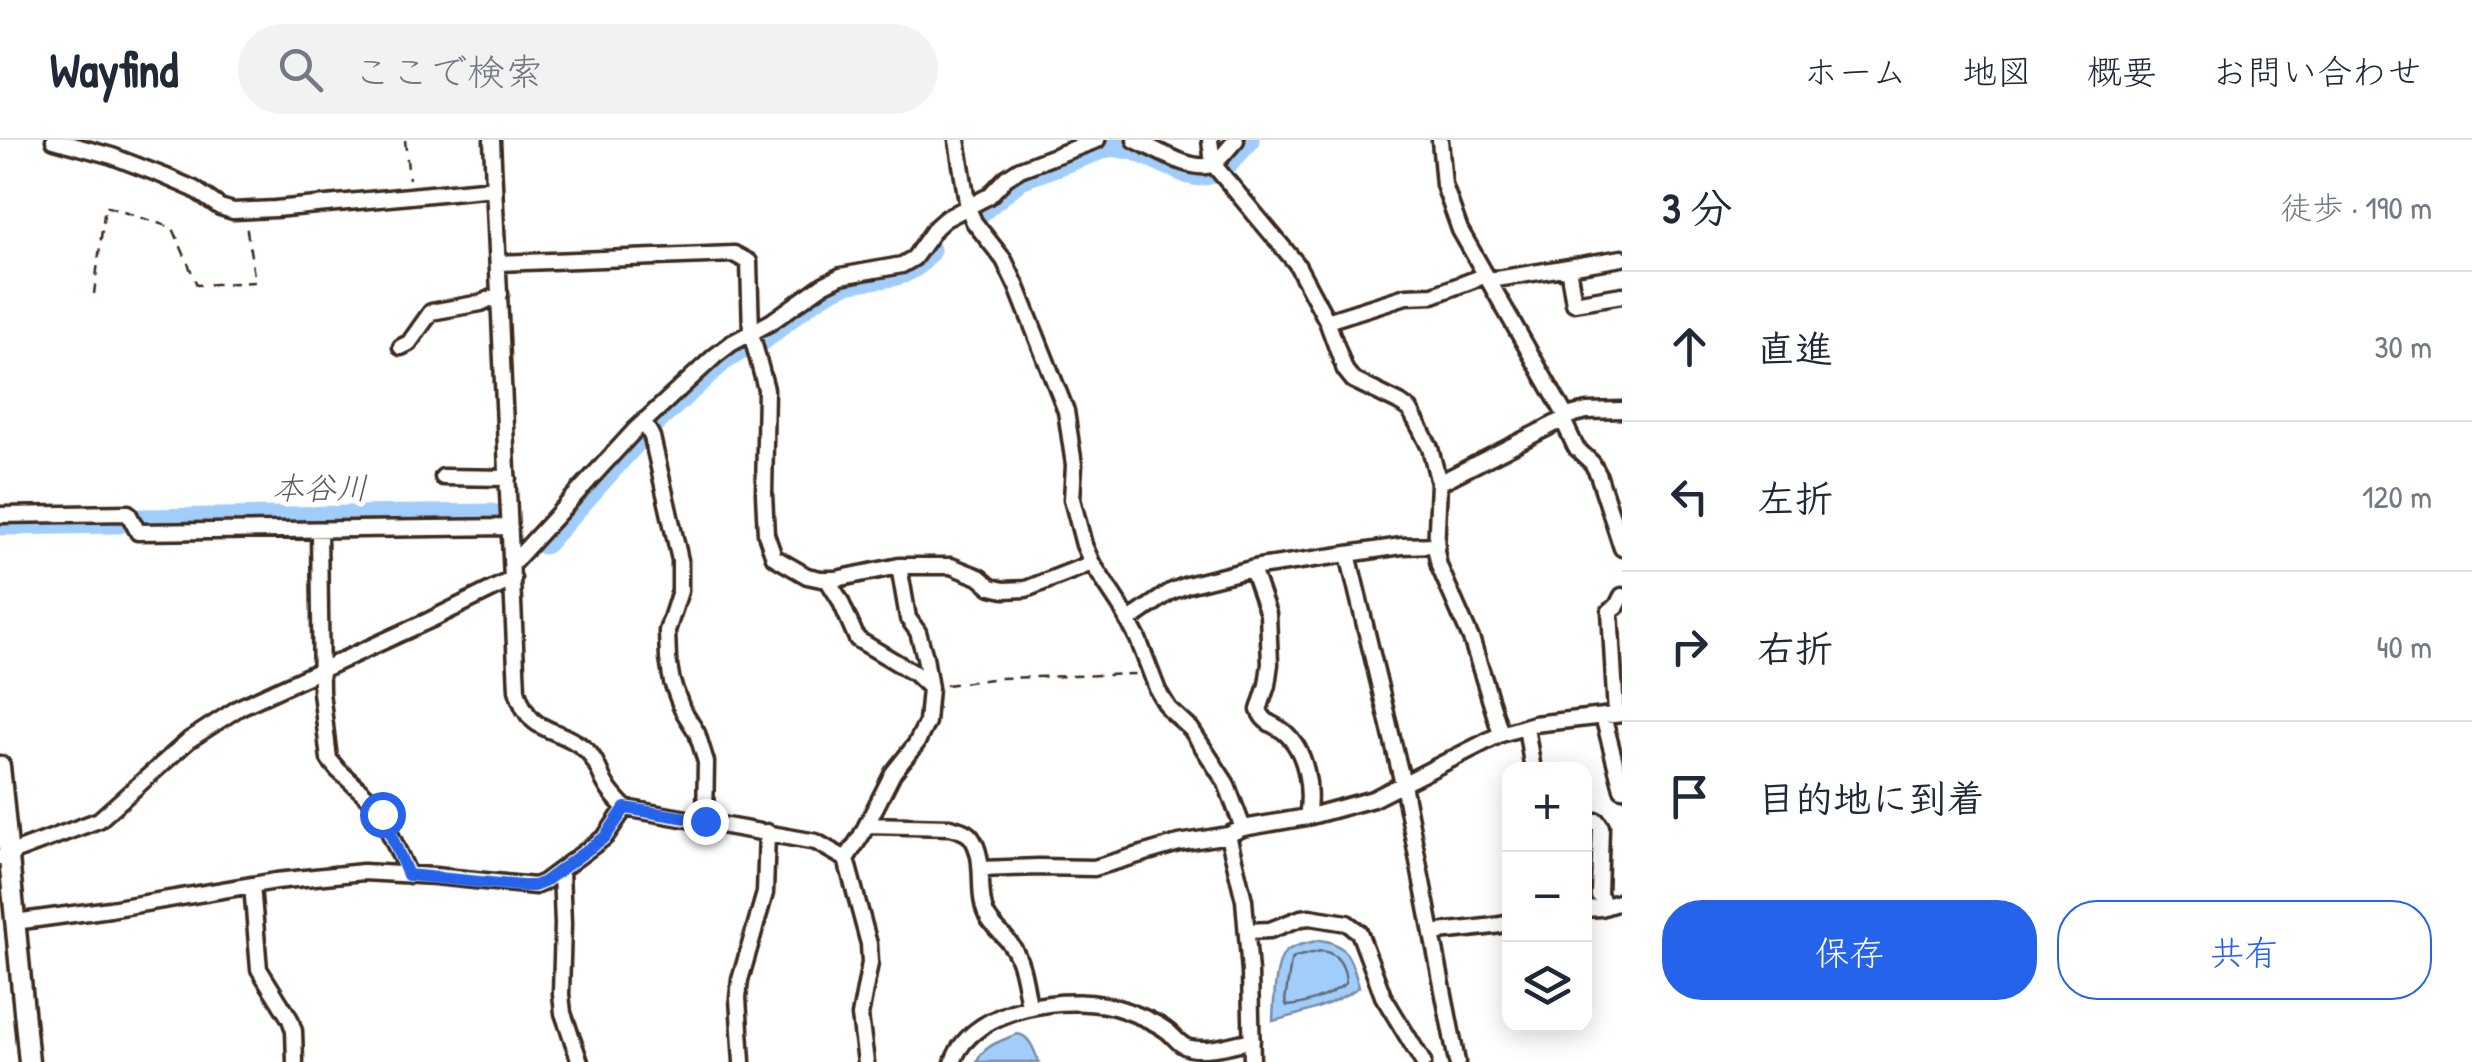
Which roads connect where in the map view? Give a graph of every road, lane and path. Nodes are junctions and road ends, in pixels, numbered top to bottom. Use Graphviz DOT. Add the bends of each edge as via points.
graph roads {
  1 [pos="54,140"];
  2 [pos="405,140"];
  3 [pos="492,140"];
  4 [pos="957,140"];
  5 [pos="1097,140"];
  6 [pos="1135,140"];
  7 [pos="1210,140"];
  8 [pos="1236,140"];
  9 [pos="1440,140"];
  10 [pos="1213,164"];
  11 [pos="493,188"];
  12 [pos="411,196"];
  13 [pos="968,208"];
  14 [pos="244,211"];
  15 [pos="1622,258"];
  16 [pos="498,263"];
  17 [pos="1568,267"];
  18 [pos="1489,278"];
  19 [pos="94,294"];
  20 [pos="500,294"];
  21 [pos="1622,295"];
  22 [pos="1326,321"];
  23 [pos="751,333"];
  24 [pos="401,348"];
  25 [pos="1622,410"];
  26 [pos="1565,419"];
  27 [pos="644,422"];
  28 [pos="442,477"];
  29 [pos="508,478"];
  30 [pos="1440,483"];
  31 [pos="0,515"];
  32 [pos="510,527"];
  33 [pos="318,530"];
  34 [pos="1437,544"];
  35 [pos="1622,548"];
  36 [pos="1348,554"];
  37 [pos="513,562"];
  38 [pos="1092,563"];
  39 [pos="899,566"];
  40 [pos="1252,569"];
  41 [pos="826,579"];
  42 [pos="513,580"];
  43 [pos="1622,596"];
  44 [pos="1128,621"];
  45 [pos="322,670"];
  46 [pos="1152,674"];
  47 [pos="930,688"];
  48 [pos="1614,715"];
  49 [pos="1526,727"];
  50 [pos="1500,734"];
  51 [pos="1532,762"];
  52 [pos="0,766"];
  53 [pos="1403,784"];
  54 [pos="1622,789"];
  55 [pos="625,808"];
  56 [pos="1307,816"];
  57 [pos="705,821"];
  58 [pos="1592,821"];
  59 [pos="867,825"];
  60 [pos="1243,828"];
  61 [pos="767,832"];
  62 [pos="1228,835"];
  63 [pos="4,855"];
  64 [pos="846,858"];
  65 [pos="981,869"];
  66 [pos="561,871"];
  67 [pos="408,875"];
  68 [pos="252,885"];
  69 [pos="1622,901"];
  70 [pos="1606,906"];
  71 [pos="1592,907"];
  72 [pos="15,922"];
  73 [pos="1502,924"];
  74 [pos="1247,931"];
  75 [pos="1432,933"];
  76 [pos="1029,1006"];
  77 [pos="1252,1040"];
  78 [pos="29,1062"];
  79 [pos="295,1062"];
  80 [pos="580,1062"];
  81 [pos="742,1062"];
  82 [pos="866,1062"];
  83 [pos="953,1062"];
  84 [pos="1252,1062"];
  85 [pos="1423,1062"];
  86 [pos="1458,1062"];
  1 -- 14 [label="street" via="112,156 194,189 220,207"];
  2 -- 12 [label="path"];
  3 -- 11 [label="street"];
  4 -- 13 [label="street"];
  5 -- 13 [label="street" via="1020,169"];
  6 -- 10 [label="street" via="1190,164"];
  7 -- 10 [label="street"];
  8 -- 10 [label="street"];
  9 -- 18 [label="street" via="1451,210"];
  10 -- 22 [label="street" via="1296,263"];
  11 -- 12 [label="street"];
  11 -- 16 [label="street"];
  12 -- 14 [label="street"];
  13 -- 23 [label="street" via="945,219 902,265 840,276"];
  13 -- 38 [label="street" via="1011,274 1066,410 1074,516"];
  14 -- 19 [label="path" via="254,282 196,285 173,228 105,206"];
  15 -- 17 [label="street"];
  16 -- 20 [label="street"];
  16 -- 23 [label="street" via="734,254 749,262"];
  17 -- 18 [label="street"];
  17 -- 21 [label="street" via="1574,303"];
  18 -- 22 [label="street"];
  18 -- 26 [label="street"];
  20 -- 24 [label="street" via="431,312"];
  20 -- 29 [label="street"];
  22 -- 30 [label="street" via="1344,370 1410,410"];
  23 -- 27 [label="street" via="715,356"];
  23 -- 41 [label="street" via="766,389 769,547 784,565"];
  25 -- 26 [label="street"];
  26 -- 30 [label="street"];
  26 -- 35 [label="street" via="1576,448 1598,474"];
  27 -- 37 [label="street"];
  27 -- 57 [label="street" via="680,560 680,591 666,645 672,682 706,762"];
  28 -- 29 [label="street"];
  29 -- 32 [label="street"];
  30 -- 34 [label="street"];
  31 -- 33 [label="street" via="128,513 138,532"];
  32 -- 33 [label="street"];
  32 -- 37 [label="street"];
  33 -- 45 [label="street"];
  34 -- 36 [label="street"];
  34 -- 50 [label="street" via="1439,566 1472,641"];
  36 -- 40 [label="street"];
  36 -- 53 [label="street"];
  37 -- 42 [label="street"];
  38 -- 39 [label="street" via="1004,590 951,566"];
  38 -- 44 [label="street"];
  39 -- 41 [label="street"];
  39 -- 47 [label="street"];
  40 -- 44 [label="street" via="1170,592"];
  40 -- 56 [label="street" via="1268,614 1270,664 1259,710 1300,752"];
  41 -- 47 [label="street" via="857,639"];
  42 -- 45 [label="street"];
  42 -- 55 [label="street" via="522,708 542,728 587,750"];
  43 -- 48 [label="street" via="1610,612"];
  44 -- 46 [label="street"];
  45 -- 63 [label="street" via="215,721 100,820"];
  45 -- 67 [label="street" via="329,760 382,814"];
  46 -- 47 [label="path" via="999,678"];
  46 -- 60 [label="street" via="1158,692 1226,783"];
  47 -- 59 [label="street" via="922,733 892,772"];
  48 -- 49 [label="street"];
  48 -- 54 [label="street"];
  49 -- 50 [label="street"];
  49 -- 51 [label="street"];
  50 -- 53 [label="street"];
  52 -- 63 [label="main road"];
  53 -- 56 [label="street" via="1373,800"];
  53 -- 75 [label="street"];
  55 -- 57 [label="street"];
  55 -- 66 [label="street" via="605,837"];
  56 -- 60 [label="street"];
  57 -- 61 [label="street"];
  58 -- 70 [label="street" via="1600,826 1599,895"];
  59 -- 64 [label="street"];
  59 -- 65 [label="street" via="962,830 971,837"];
  60 -- 62 [label="street"];
  61 -- 64 [label="street" via="816,842"];
  61 -- 81 [label="street" via="766,893 738,998"];
  62 -- 65 [label="street" via="1094,868"];
  62 -- 74 [label="street"];
  63 -- 72 [label="main road"];
  64 -- 82 [label="street" via="870,944 860,1016"];
  65 -- 76 [label="street" via="986,914 1017,955"];
  66 -- 67 [label="street" via="534,886"];
  66 -- 80 [label="street" via="560,994"];
  67 -- 68 [label="street" via="363,872"];
  68 -- 72 [label="street"];
  68 -- 79 [label="street" via="258,968 290,1019"];
  69 -- 70 [label="street"];
  70 -- 71 [label="street"];
  72 -- 78 [label="main road"];
  73 -- 75 [label="street"];
  74 -- 77 [label="street"];
  74 -- 85 [label="street" via="1310,917 1359,932 1383,996"];
  75 -- 86 [label="street"];
  76 -- 77 [label="street" via="1122,1009 1193,1049"];
  76 -- 83 [label="street" via="974,1032"];
  77 -- 84 [label="street"];
}
